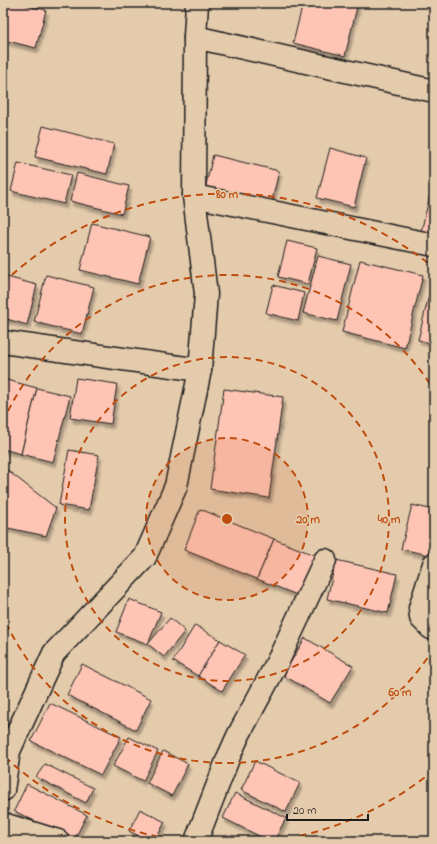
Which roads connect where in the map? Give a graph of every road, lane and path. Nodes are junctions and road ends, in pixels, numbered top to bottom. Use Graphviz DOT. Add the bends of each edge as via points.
graph roads {
  1 [pos="197,3"];
  2 [pos="195,36"];
  3 [pos="434,91"];
  4 [pos="194,196"];
  5 [pos="434,245"];
  6 [pos="3,342"];
  7 [pos="200,370"];
  8 [pos="325,560"];
  9 [pos="434,564"];
  10 [pos="434,629"];
  11 [pos="6,750"];
  12 [pos="3,790"];
  13 [pos="3,824"];
  14 [pos="58,841"];
  15 [pos="196,841"];
  1 -- 2 [label="street"];
  2 -- 3 [label="street"];
  2 -- 4 [label="street"];
  4 -- 5 [label="street"];
  4 -- 7 [label="street" via="206,294"];
  6 -- 7 [label="street"];
  7 -- 11 [label="street" via="176,486 145,556 54,653"];
  8 -- 15 [label="street" via="277,663 238,736"];
  9 -- 10 [label="street" via="420,608 421,618"];
  11 -- 12 [label="street"];
  13 -- 14 [label="street"];
}
